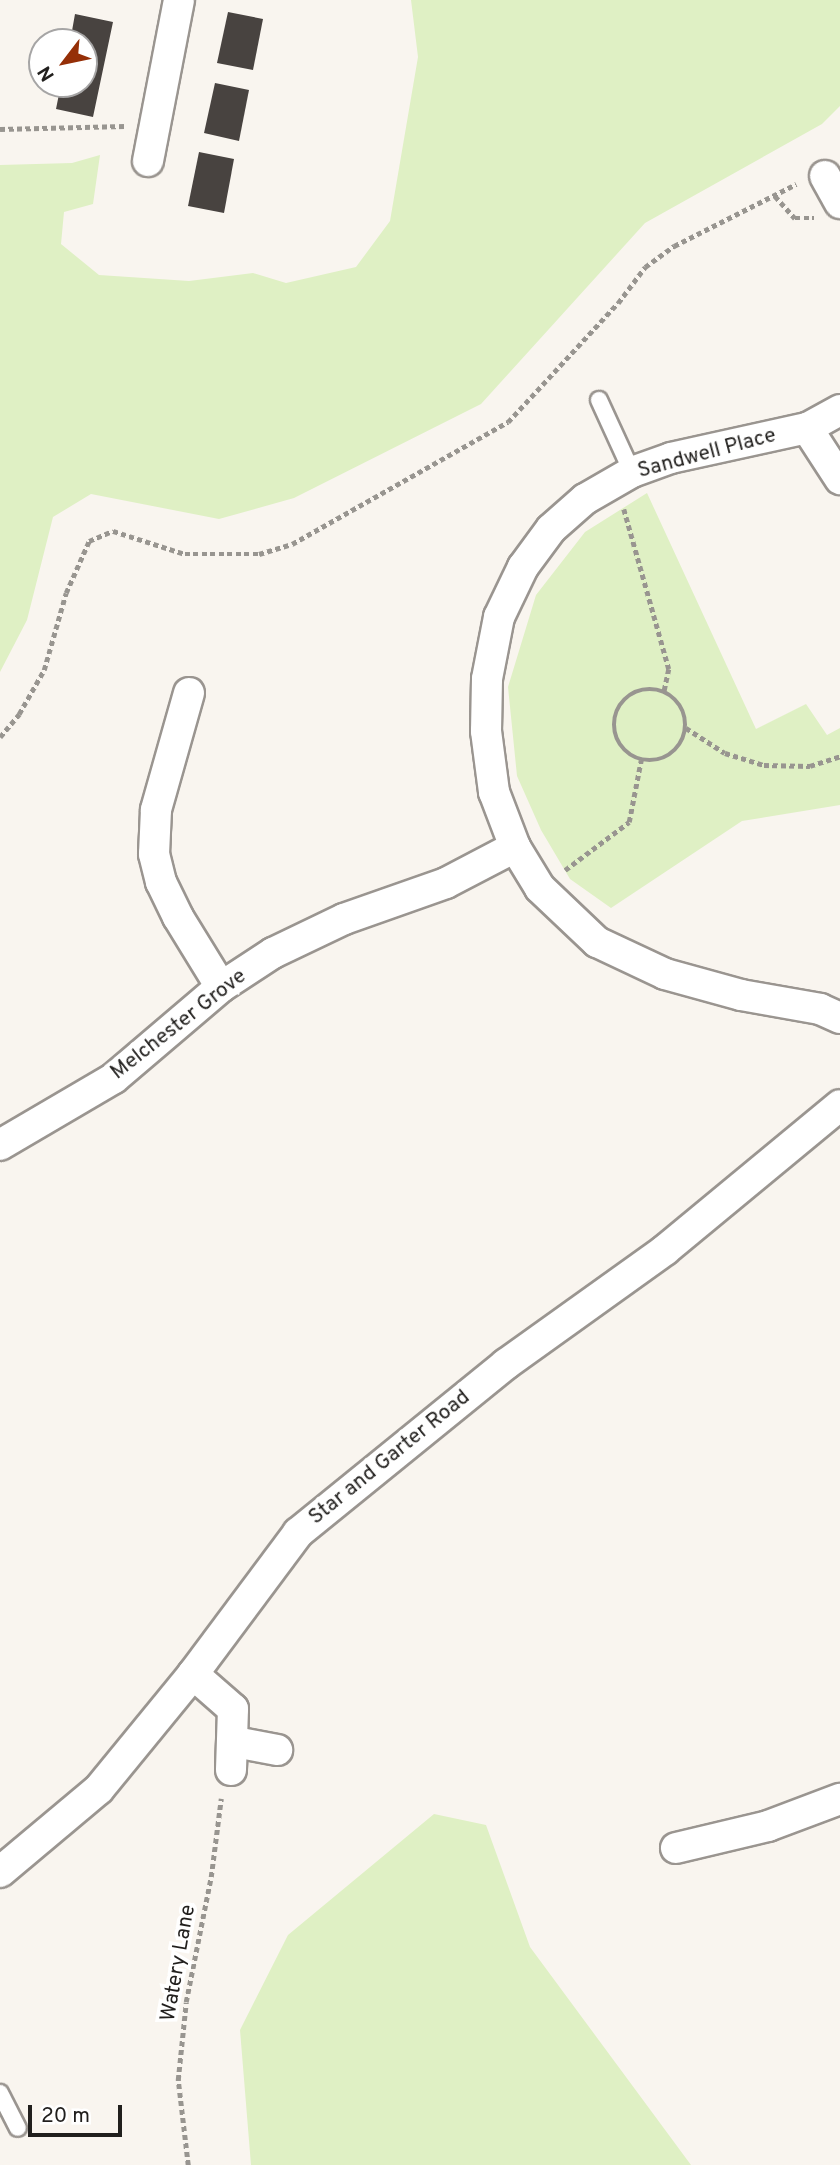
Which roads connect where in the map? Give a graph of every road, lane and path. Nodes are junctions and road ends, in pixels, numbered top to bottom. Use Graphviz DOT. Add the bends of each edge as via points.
graph roads {
  1 [pos="179,0"];
  2 [pos="155,125"];
  3 [pos="0,129"];
  4 [pos="148,161"];
  5 [pos="816,177"];
  6 [pos="775,196"];
  7 [pos="834,214"];
  8 [pos="599,400"];
  9 [pos="840,410"];
  10 [pos="807,428"];
  11 [pos="624,477"];
  12 [pos="840,479"];
  13 [pos="664,692"];
  14 [pos="189,693"];
  15 [pos="686,728"];
  16 [pos="0,737"];
  17 [pos="840,757"];
  18 [pos="641,760"];
  19 [pos="515,847"];
  20 [pos="540,888"];
  21 [pos="221,987"];
  22 [pos="840,1018"];
  23 [pos="840,1105"];
  24 [pos="0,1145"];
  25 [pos="193,1674"];
  26 [pos="276,1750"];
  27 [pos="233,1756"];
  28 [pos="840,1799"];
  29 [pos="677,1847"];
  30 [pos="0,1872"];
  31 [pos="0,2093"];
  32 [pos="18,2127"];
  33 [pos="188,2165"];
  1 -- 2 [label="street"];
  2 -- 3 [label="path"];
  2 -- 4 [label="street"];
  5 -- 6 [label="path"];
  5 -- 7 [label="street"];
  6 -- 7 [label="path" via="795,218"];
  6 -- 16 [label="path" via="674,246 645,267 618,303 508,422 292,544 259,554 185,554 113,531 89,541 66,593 44,670"];
  8 -- 11 [label="lane"];
  9 -- 10 [label="street, Sandwell Place"];
  10 -- 11 [label="street, Sandwell Place" via="671,458"];
  10 -- 12 [label="street"];
  11 -- 13 [label="path" via="669,669"];
  11 -- 19 [label="street, Sandwell Place" via="585,499 551,529 523,567 499,617 486,679 486,731 494,792"];
  13 -- 15 [label="path" via="679,704"];
  13 -- 18 [label="path" via="638,691 627,697 614,718 618,743"];
  14 -- 21 [label="street" via="156,810 154,854 160,881 178,917"];
  15 -- 17 [label="path" via="725,753 756,764 810,766"];
  15 -- 18 [label="path" via="683,740 666,758"];
  18 -- 20 [label="path" via="629,822"];
  19 -- 20 [label="street, Sandwell Place"];
  19 -- 21 [label="street, Melchester Grove" via="446,883 332,925 273,953"];
  20 -- 22 [label="street, Sandwell Place" via="597,942 665,974"];
  21 -- 24 [label="street, Melchester Grove" via="114,1078"];
  23 -- 25 [label="street, Star and Garter Road" via="665,1250 506,1364 298,1533"];
  25 -- 27 [label="street" via="233,1709"];
  25 -- 30 [label="street, Star and Garter Road" via="99,1789"];
  26 -- 27 [label="street"];
  27 -- 33 [label="path, Watery Lane" via="222,1784 211,1877 186,2002 178,2080"];
  28 -- 29 [label="street" via="768,1826"];
  31 -- 32 [label="lane"];
}
